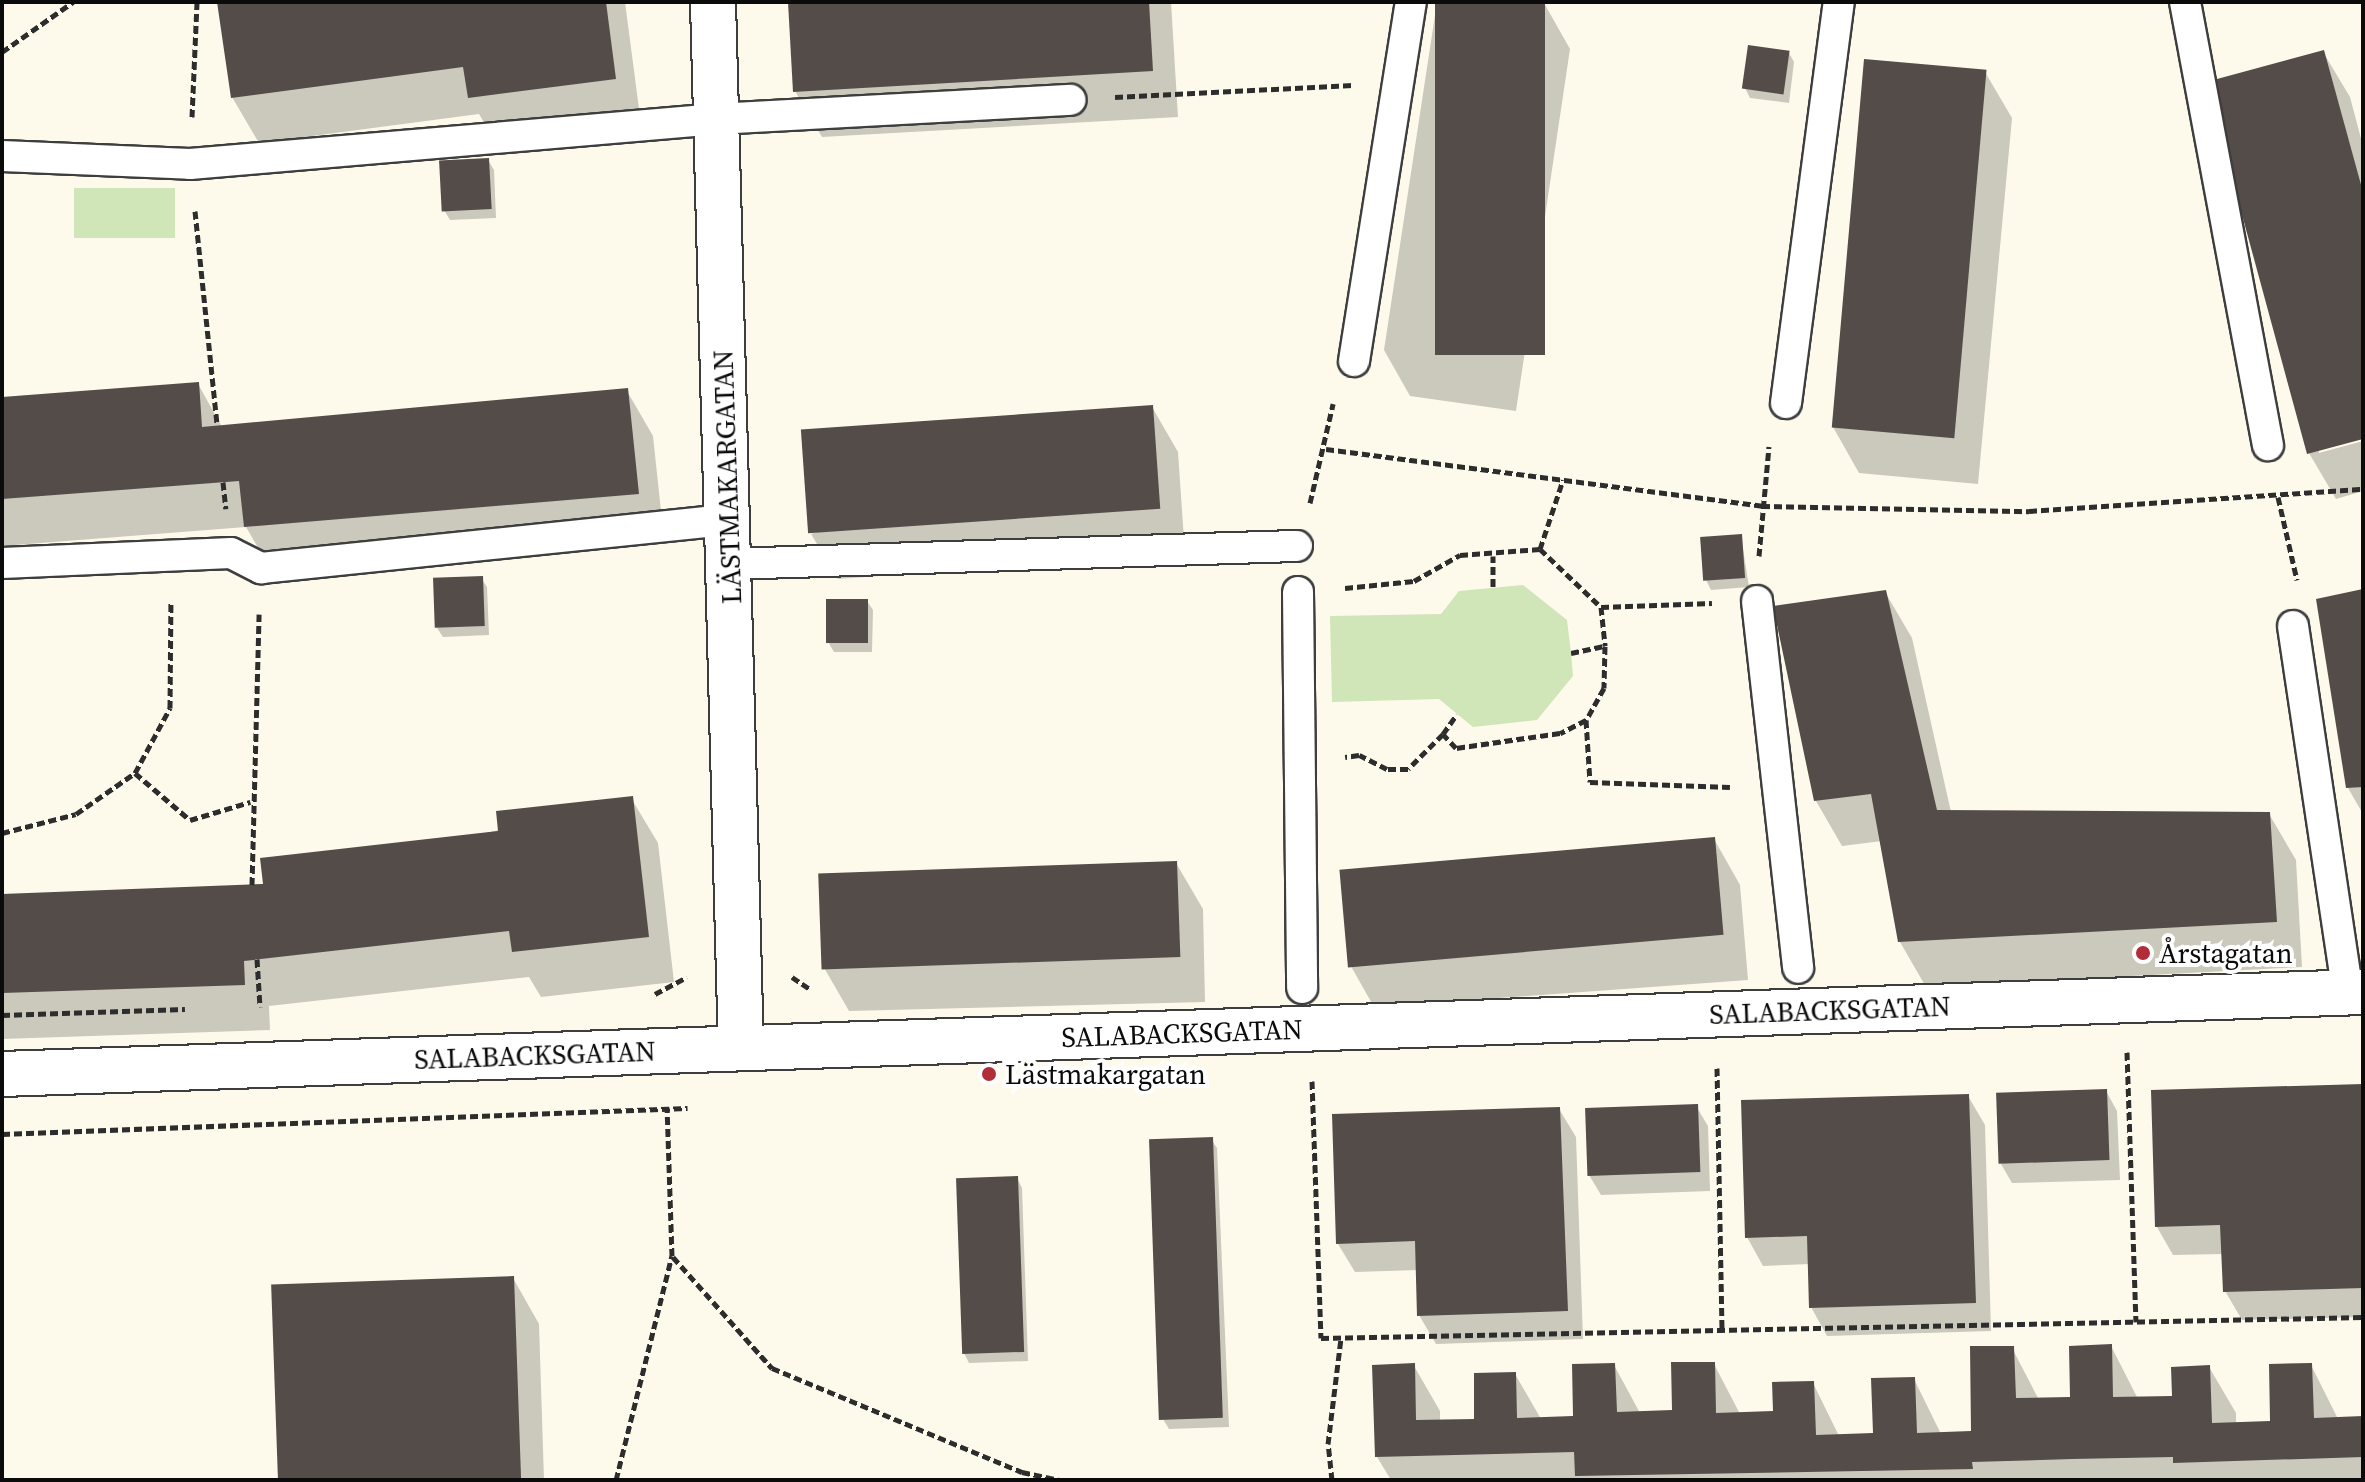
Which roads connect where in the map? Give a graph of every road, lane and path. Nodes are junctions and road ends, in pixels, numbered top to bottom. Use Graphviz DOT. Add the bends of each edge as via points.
graph roads {
  1 [pos="73,2"];
  2 [pos="197,2"];
  3 [pos="713,2"];
  4 [pos="1411,2"];
  5 [pos="1839,2"];
  6 [pos="2185,2"];
  7 [pos="2,52"];
  8 [pos="1398,82"];
  9 [pos="1070,100"];
  10 [pos="717,119"];
  11 [pos="2,156"];
  12 [pos="190,164"];
  13 [pos="1354,361"];
  14 [pos="1786,403"];
  15 [pos="217,425"];
  16 [pos="2268,445"];
  17 [pos="1326,449"];
  18 [pos="1563,480"];
  19 [pos="2363,489"];
  20 [pos="2278,496"];
  21 [pos="1762,506"];
  22 [pos="728,520"];
  23 [pos="1297,546"];
  24 [pos="1540,549"];
  25 [pos="172,556"];
  26 [pos="1493,556"];
  27 [pos="2,563"];
  28 [pos="729,564"];
  29 [pos="261,568"];
  30 [pos="1493,587"];
  31 [pos="1298,592"];
  32 [pos="1757,601"];
  33 [pos="1601,607"];
  34 [pos="2293,626"];
  35 [pos="1605,646"];
  36 [pos="1571,653"];
  37 [pos="1457,714"];
  38 [pos="1586,720"];
  39 [pos="1443,734"];
  40 [pos="1300,760"];
  41 [pos="135,773"];
  42 [pos="1779,788"];
  43 [pos="250,802"];
  44 [pos="2,833"];
  45 [pos="252,885"];
  46 [pos="257,959"];
  47 [pos="1798,968"];
  48 [pos="1302,988"];
  49 [pos="2356,992"];
  50 [pos="260,1007"];
  51 [pos="2126,1039"];
  52 [pos="741,1048"];
  53 [pos="658,1051"];
  54 [pos="1716,1055"];
  55 [pos="2,1074"];
  56 [pos="1312,1074"];
  57 [pos="672,1256"];
  58 [pos="2363,1317"];
  59 [pos="2136,1322"];
  60 [pos="1722,1330"];
  61 [pos="1341,1338"];
  62 [pos="616,1480"];
  63 [pos="1059,1480"];
  64 [pos="1332,1480"];
  1 -- 7 [label="path"];
  2 -- 12 [label="path"];
  3 -- 10 [label="street, LÄSTMAKARGATAN"];
  4 -- 8 [label="lane"];
  5 -- 14 [label="lane"];
  6 -- 16 [label="lane"];
  8 -- 9 [label="path"];
  8 -- 13 [label="lane"];
  9 -- 10 [label="lane"];
  10 -- 12 [label="lane"];
  10 -- 22 [label="street, LÄSTMAKARGATAN"];
  11 -- 12 [label="lane"];
  12 -- 15 [label="path"];
  13 -- 17 [label="path" via="1336,390"];
  14 -- 21 [label="path" via="1771,420"];
  16 -- 20 [label="path"];
  17 -- 18 [label="path"];
  17 -- 23 [label="path"];
  18 -- 21 [label="path"];
  18 -- 24 [label="path"];
  19 -- 20 [label="path"];
  20 -- 21 [label="path" via="2029,511"];
  20 -- 34 [label="path" via="2303,608"];
  21 -- 32 [label="path"];
  22 -- 28 [label="street, LÄSTMAKARGATAN"];
  22 -- 29 [label="lane"];
  23 -- 28 [label="lane"];
  24 -- 26 [label="path"];
  24 -- 33 [label="path"];
  25 -- 27 [label="lane"];
  25 -- 29 [label="lane" via="231,553"];
  25 -- 41 [label="path" via="170,708"];
  26 -- 30 [label="path"];
  26 -- 31 [label="path" via="1460,555 1414,581"];
  28 -- 52 [label="street, LÄSTMAKARGATAN"];
  29 -- 43 [label="path"];
  31 -- 40 [label="lane"];
  32 -- 33 [label="path"];
  32 -- 42 [label="lane"];
  33 -- 35 [label="path"];
  34 -- 49 [label="lane"];
  35 -- 36 [label="path"];
  35 -- 38 [label="path" via="1604,688"];
  37 -- 39 [label="path"];
  38 -- 39 [label="path" via="1560,733 1456,748"];
  38 -- 42 [label="path" via="1590,782"];
  39 -- 40 [label="path" via="1408,769 1387,769 1359,755"];
  40 -- 48 [label="lane"];
  41 -- 43 [label="path" via="190,820"];
  41 -- 44 [label="path" via="76,814"];
  42 -- 47 [label="lane"];
  43 -- 45 [label="path"];
  46 -- 50 [label="path"];
  49 -- 52 [label="street, SALABACKSGATAN"];
  51 -- 59 [label="path"];
  52 -- 53 [label="street, SALABACKSGATAN"];
  53 -- 55 [label="street, SALABACKSGATAN"];
  53 -- 57 [label="path" via="668,1110"];
  54 -- 60 [label="path"];
  56 -- 61 [label="path" via="1321,1338"];
  57 -- 62 [label="path"];
  57 -- 63 [label="path" via="772,1368 1022,1472"];
  58 -- 59 [label="path"];
  59 -- 60 [label="path"];
  60 -- 61 [label="path"];
  61 -- 64 [label="path" via="1328,1444"];
}
